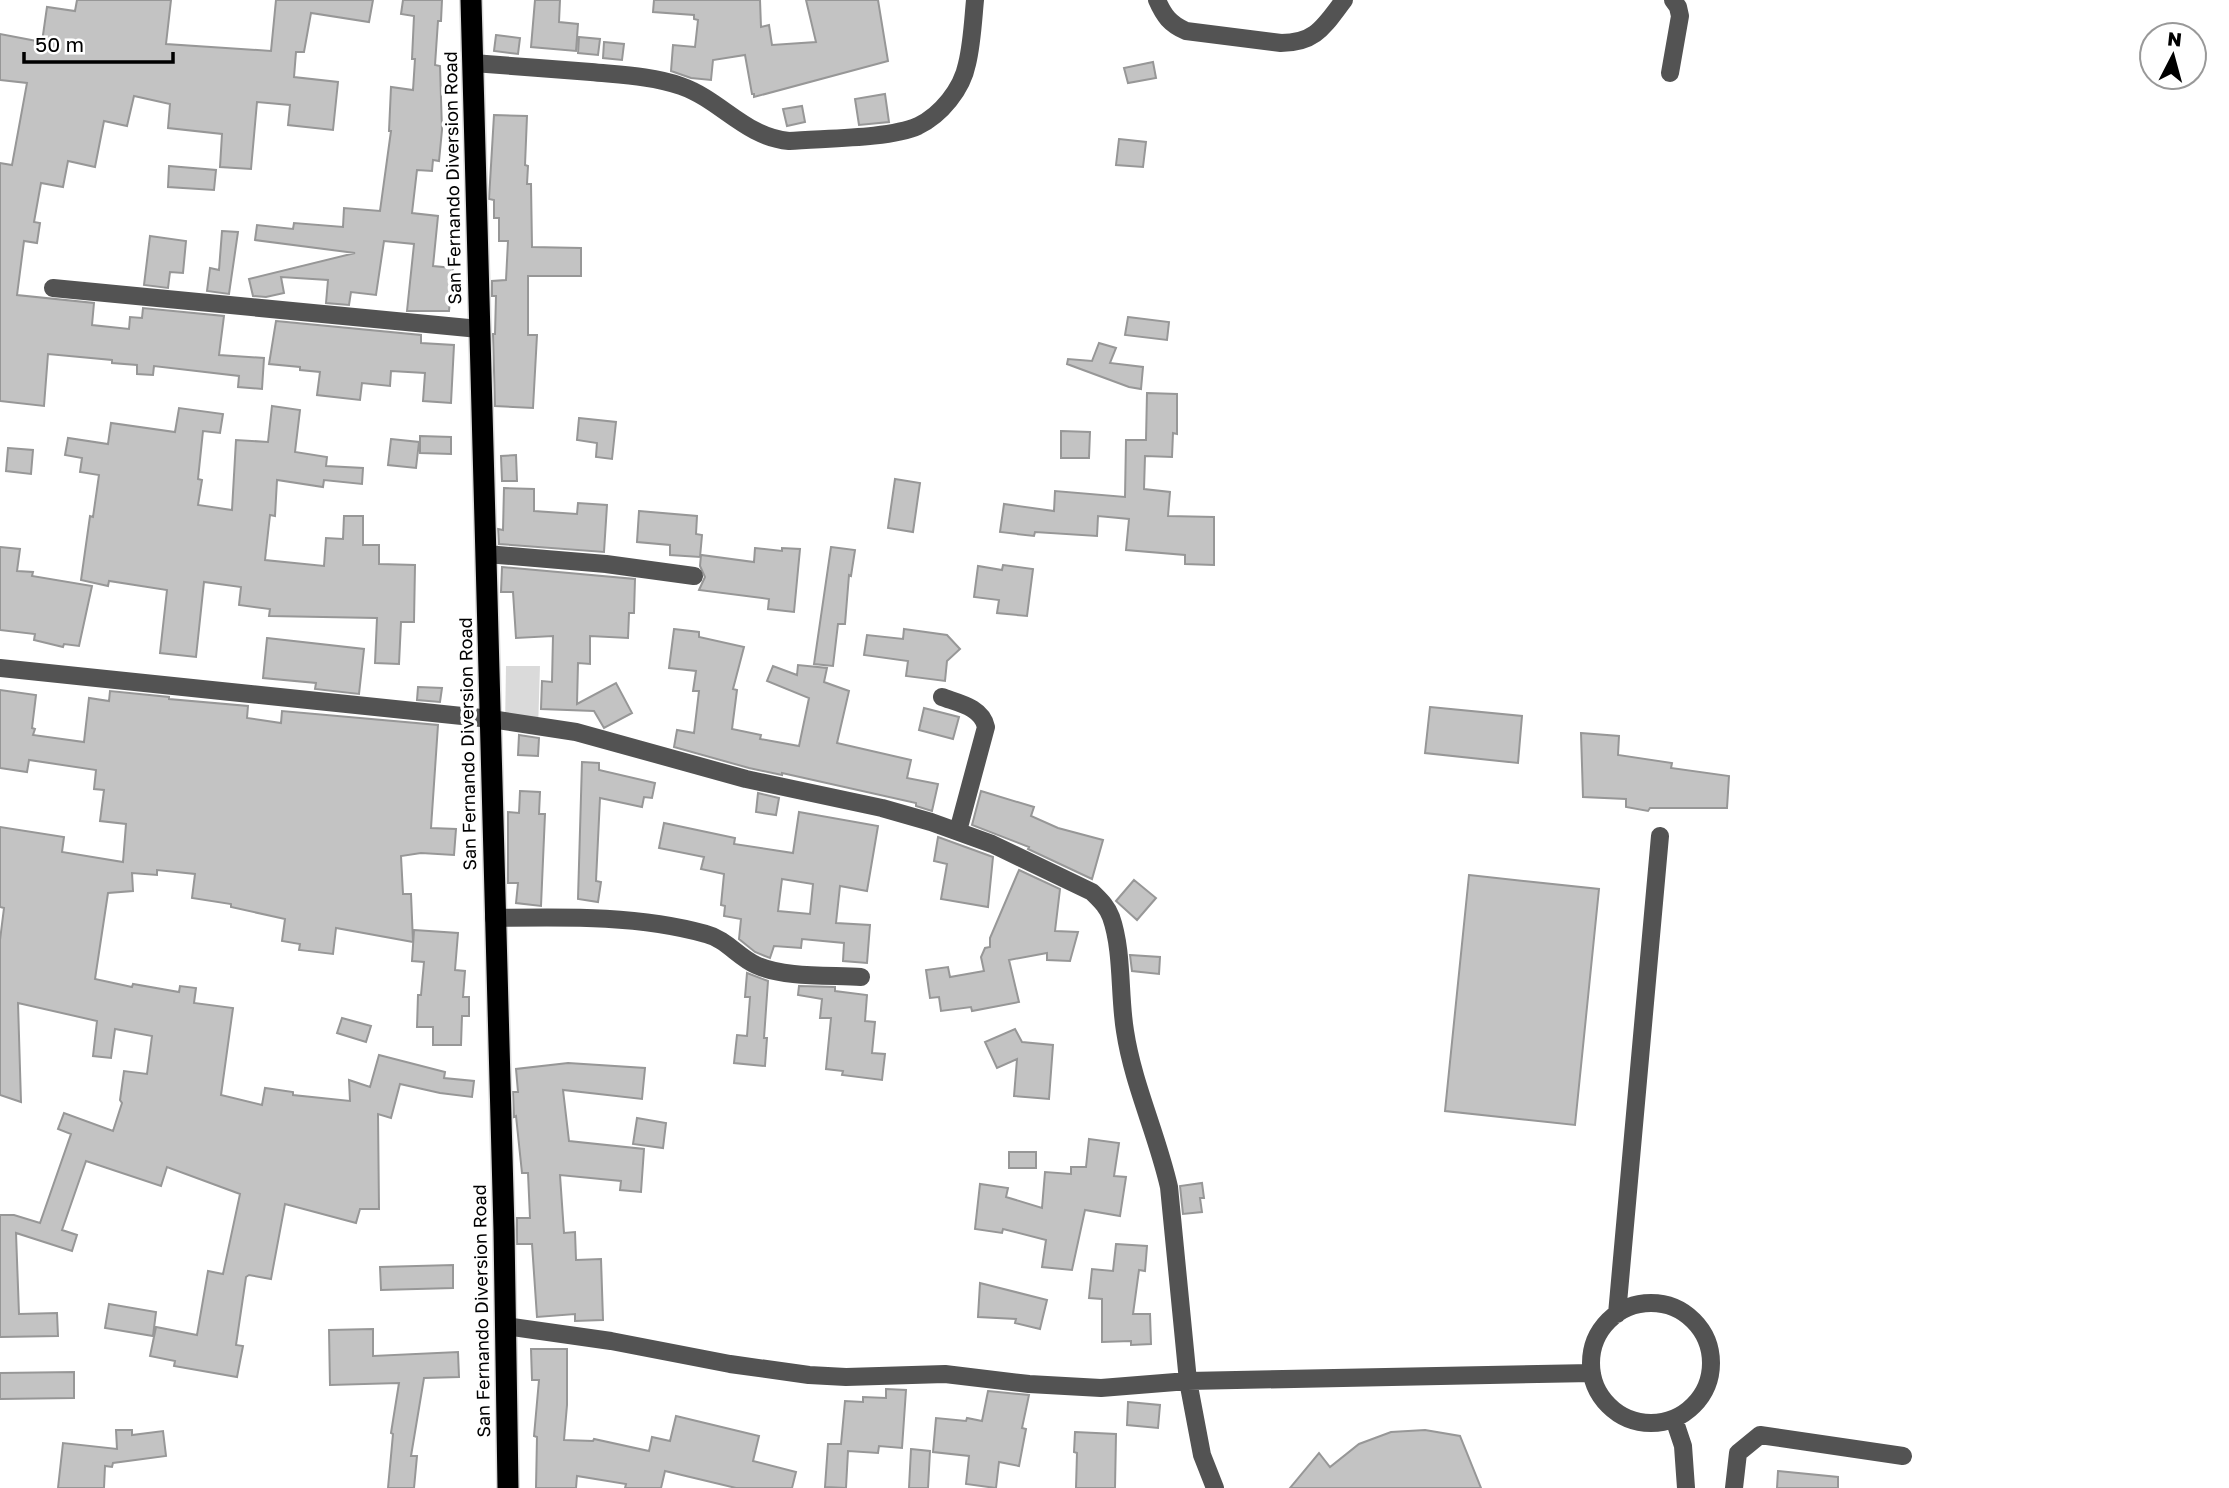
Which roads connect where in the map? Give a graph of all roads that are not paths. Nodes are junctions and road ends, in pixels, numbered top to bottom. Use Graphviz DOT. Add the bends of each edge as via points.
graph roads {
  1 [pos="471,0"];
  2 [pos="975,0"];
  3 [pos="1157,0"];
  4 [pos="1344,0"];
  5 [pos="1673,0"];
  6 [pos="473,63"];
  7 [pos="1670,73"];
  8 [pos="53,288"];
  9 [pos="479,329"];
  10 [pos="486,554"];
  11 [pos="694,576"];
  12 [pos="0,668"];
  13 [pos="942,696"];
  14 [pos="491,719"];
  15 [pos="958,831"];
  16 [pos="1660,836"];
  17 [pos="494,918"];
  18 [pos="861,977"];
  19 [pos="1617,1314"];
  20 [pos="505,1326"];
  21 [pos="1592,1373"];
  22 [pos="1188,1381"];
  23 [pos="1674,1419"];
  24 [pos="1903,1456"];
  25 [pos="508,1488"];
  26 [pos="1215,1488"];
  27 [pos="1686,1488"];
  28 [pos="1734,1488"];
  1 -- 6 [label="highway, San Fernando Diversion Road"];
  2 -- 6 [label="street" via="967,66 956,92 939,112 918,126 892,133 776,140 759,135 695,93 664,81"];
  3 -- 4 [label="street" via="1174,26 1186,31 1296,43 1322,29"];
  5 -- 7 [label="street" via="1680,16"];
  6 -- 9 [label="highway, San Fernando Diversion Road"];
  8 -- 9 [label="street"];
  9 -- 10 [label="highway, San Fernando Diversion Road"];
  10 -- 11 [label="street"];
  10 -- 14 [label="highway, San Fernando Diversion Road"];
  12 -- 14 [label="street"];
  13 -- 15 [label="street" via="983,716 986,727"];
  14 -- 15 [label="street" via="576,732 723,774 882,808"];
  14 -- 17 [label="highway, San Fernando Diversion Road"];
  15 -- 22 [label="street" via="1084,888 1104,903 1111,916 1127,1043 1169,1187"];
  16 -- 19 [label="street"];
  17 -- 18 [label="street" via="562,917 670,926 718,938 748,962 771,970"];
  17 -- 20 [label="highway, San Fernando Diversion Road"];
  19 -- 21 [label="street" via="1599,1334"];
  19 -- 23 [label="street" via="1642,1304 1668,1306 1681,1311 1700,1329 1711,1354 1709,1380 1696,1404"];
  20 -- 22 [label="street" via="730,1364 846,1377 946,1374 1101,1388"];
  20 -- 25 [label="highway, San Fernando Diversion Road"];
  21 -- 22 [label="street"];
  21 -- 23 [label="street" via="1602,1398 1622,1416 1647,1423"];
  22 -- 26 [label="street" via="1202,1455"];
  23 -- 27 [label="street" via="1684,1446"];
  24 -- 28 [label="street" via="1760,1435 1738,1453"];
}
